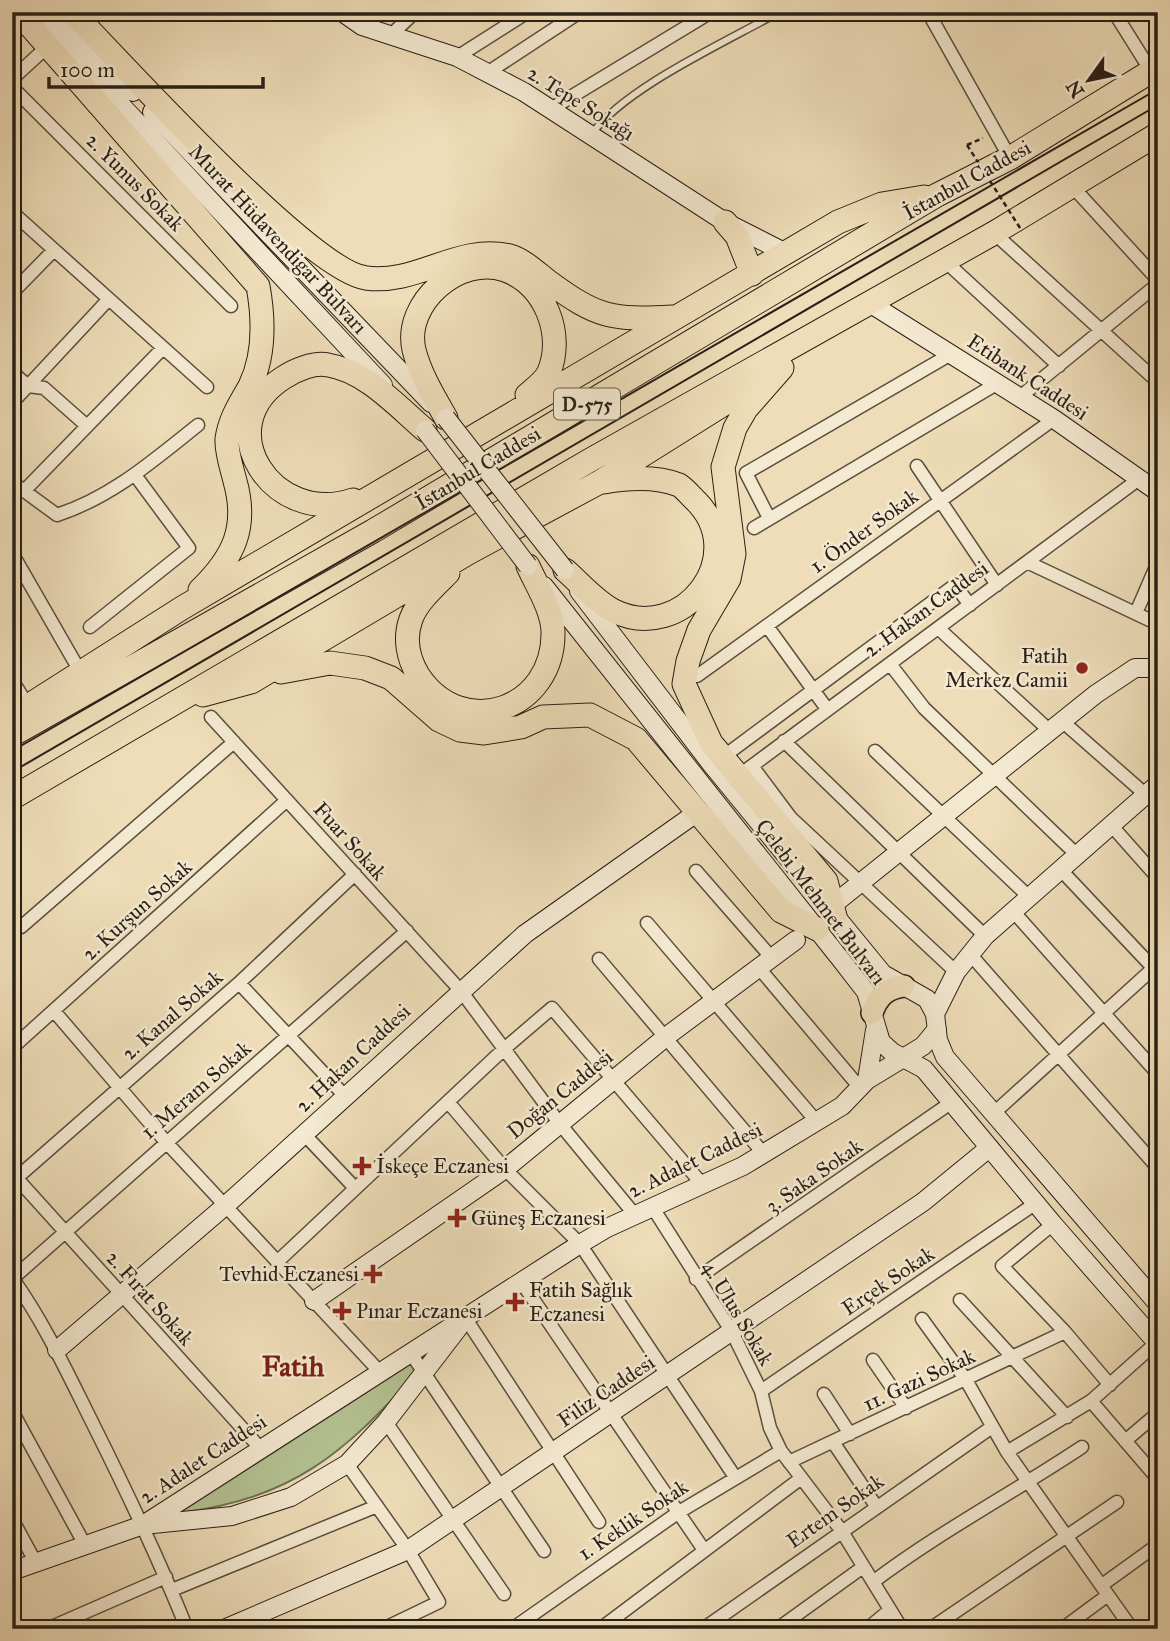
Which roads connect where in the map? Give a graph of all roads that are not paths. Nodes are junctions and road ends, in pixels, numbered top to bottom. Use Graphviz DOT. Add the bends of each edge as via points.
graph roads {
  1 [pos="18,12"];
  2 [pos="34,12"];
  3 [pos="57,12"];
  4 [pos="72,12"];
  5 [pos="342,12"];
  6 [pos="415,12"];
  7 [pos="528,12"];
  8 [pos="580,12"];
  9 [pos="711,12"];
  10 [pos="779,12"];
  11 [pos="928,12"];
  12 [pos="1114,12"];
  13 [pos="690,18"];
  14 [pos="392,34"];
  15 [pos="48,46"];
  16 [pos="457,57"];
  17 [pos="1154,69"];
  18 [pos="487,73"];
  19 [pos="12,79"];
  20 [pos="12,87"];
  21 [pos="551,109"];
  22 [pos="1158,134"];
  23 [pos="591,135"];
  24 [pos="1010,158"];
  25 [pos="1072,186"];
  26 [pos="937,195"];
  27 [pos="12,212"];
  28 [pos="725,222"];
  29 [pos="994,233"];
  30 [pos="53,251"];
  31 [pos="786,253"];
  32 [pos="945,261"];
  33 [pos="752,274"];
  34 [pos="1158,282"];
  35 [pos="12,293"];
  36 [pos="108,300"];
  37 [pos="871,304"];
  38 [pos="231,306"];
  39 [pos="678,316"];
  40 [pos="849,316"];
  41 [pos="1103,331"];
  42 [pos="163,348"];
  43 [pos="951,354"];
  44 [pos="1059,366"];
  45 [pos="782,368"];
  46 [pos="12,372"];
  47 [pos="1158,382"];
  48 [pos="998,383"];
  49 [pos="28,386"];
  50 [pos="207,387"];
  51 [pos="1020,397"];
  52 [pos="12,403"];
  53 [pos="446,418"];
  54 [pos="501,419"];
  55 [pos="1054,419"];
  56 [pos="198,425"];
  57 [pos="88,426"];
  58 [pos="425,429"];
  59 [pos="918,466"];
  60 [pos="135,475"];
  61 [pos="1139,479"];
  62 [pos="12,482"];
  63 [pos="598,482"];
  64 [pos="502,490"];
  65 [pos="24,491"];
  66 [pos="379,491"];
  67 [pos="1158,492"];
  68 [pos="940,500"];
  69 [pos="481,504"];
  70 [pos="769,519"];
  71 [pos="754,528"];
  72 [pos="12,553"];
  73 [pos="468,553"];
  74 [pos="1027,562"];
  75 [pos="1158,562"];
  76 [pos="528,566"];
  77 [pos="565,570"];
  78 [pos="997,585"];
  79 [pos="970,605"];
  80 [pos="182,608"];
  81 [pos="1136,614"];
  82 [pos="1158,624"];
  83 [pos="767,626"];
  84 [pos="90,627"];
  85 [pos="939,628"];
  86 [pos="890,664"];
  87 [pos="1158,668"];
  88 [pos="81,673"];
  89 [pos="697,676"];
  90 [pos="12,680"];
  91 [pos="251,682"];
  92 [pos="814,691"];
  93 [pos="171,704"];
  94 [pos="827,709"];
  95 [pos="20,713"];
  96 [pos="211,717"];
  97 [pos="1056,726"];
  98 [pos="12,735"];
  99 [pos="784,741"];
  100 [pos="234,743"];
  101 [pos="875,751"];
  102 [pos="727,754"];
  103 [pos="752,765"];
  104 [pos="740,774"];
  105 [pos="996,775"];
  106 [pos="1152,789"];
  107 [pos="12,798"];
  108 [pos="287,800"];
  109 [pos="692,816"];
  110 [pos="942,818"];
  111 [pos="1111,825"];
  112 [pos="898,853"];
  113 [pos="1076,854"];
  114 [pos="1059,869"];
  115 [pos="696,871"];
  116 [pos="355,874"];
  117 [pos="1158,878"];
  118 [pos="859,884"];
  119 [pos="1028,896"];
  120 [pos="1012,910"];
  121 [pos="830,915"];
  122 [pos="12,917"];
  123 [pos="647,923"];
  124 [pos="407,931"];
  125 [pos="985,936"];
  126 [pos="796,940"];
  127 [pos="970,954"];
  128 [pos="599,959"];
  129 [pos="765,962"];
  130 [pos="1156,969"];
  131 [pos="953,976"];
  132 [pos="239,983"];
  133 [pos="909,988"];
  134 [pos="461,990"];
  135 [pos="715,1001"];
  136 [pos="54,1011"];
  137 [pos="1105,1012"];
  138 [pos="873,1020"];
  139 [pos="936,1022"];
  140 [pos="667,1036"];
  141 [pos="288,1037"];
  142 [pos="12,1048"];
  143 [pos="503,1049"];
  144 [pos="1056,1055"];
  145 [pos="906,1056"];
  146 [pos="1158,1074"];
  147 [pos="613,1080"];
  148 [pos="864,1085"];
  149 [pos="118,1088"];
  150 [pos="344,1095"];
  151 [pos="448,1102"];
  152 [pos="952,1102"];
  153 [pos="994,1113"];
  154 [pos="817,1122"];
  155 [pos="560,1124"];
  156 [pos="304,1134"];
  157 [pos="166,1142"];
  158 [pos="989,1148"];
  159 [pos="764,1154"];
  160 [pos="505,1168"];
  161 [pos="1158,1168"];
  162 [pos="14,1177"];
  163 [pos="702,1184"];
  164 [pos="355,1188"];
  165 [pos="1036,1203"];
  166 [pos="225,1206"];
  167 [pos="653,1208"];
  168 [pos="635,1215"];
  169 [pos="1053,1224"];
  170 [pos="66,1234"];
  171 [pos="580,1244"];
  172 [pos="277,1262"];
  173 [pos="13,1279"];
  174 [pos="696,1279"];
  175 [pos="522,1283"];
  176 [pos="122,1295"];
  177 [pos="960,1300"];
  178 [pos="314,1301"];
  179 [pos="1158,1304"];
  180 [pos="466,1319"];
  181 [pos="922,1319"];
  182 [pos="732,1332"];
  183 [pos="1065,1332"];
  184 [pos="1157,1344"];
  185 [pos="57,1350"];
  186 [pos="410,1352"];
  187 [pos="1013,1357"];
  188 [pos="873,1360"];
  189 [pos="379,1371"];
  190 [pos="425,1373"];
  191 [pos="668,1376"];
  192 [pos="966,1380"];
  193 [pos="1110,1385"];
  194 [pos="761,1391"];
  195 [pos="824,1394"];
  196 [pos="1091,1401"];
  197 [pos="906,1408"];
  198 [pos="12,1411"];
  199 [pos="1158,1413"];
  200 [pos="612,1415"];
  201 [pos="1067,1417"];
  202 [pos="386,1422"];
  203 [pos="992,1427"];
  204 [pos="850,1434"];
  205 [pos="833,1441"];
  206 [pos="1125,1441"];
  207 [pos="1083,1447"];
  208 [pos="261,1449"];
  209 [pos="781,1451"];
  210 [pos="1007,1451"];
  211 [pos="555,1453"];
  212 [pos="789,1462"];
  213 [pos="347,1464"];
  214 [pos="735,1477"];
  215 [pos="800,1479"];
  216 [pos="1158,1479"];
  217 [pos="1030,1482"];
  218 [pos="502,1488"];
  219 [pos="1116,1502"];
  220 [pos="377,1506"];
  221 [pos="876,1506"];
  222 [pos="678,1512"];
  223 [pos="12,1519"];
  224 [pos="454,1520"];
  225 [pos="599,1522"];
  226 [pos="143,1525"];
  227 [pos="841,1530"];
  228 [pos="1068,1535"];
  229 [pos="85,1545"];
  230 [pos="1158,1548"];
  231 [pos="408,1550"];
  232 [pos="704,1550"];
  233 [pos="544,1551"];
  234 [pos="36,1563"];
  235 [pos="863,1567"];
  236 [pos="12,1571"];
  237 [pos="166,1577"];
  238 [pos="873,1582"];
  239 [pos="172,1590"];
  240 [pos="1105,1590"];
  241 [pos="504,1594"];
  242 [pos="890,1610"];
  243 [pos="47,1629"];
  244 [pos="187,1629"];
  245 [pos="223,1629"];
  246 [pos="383,1629"];
  247 [pos="512,1629"];
  248 [pos="600,1629"];
  249 [pos="703,1629"];
  250 [pos="777,1629"];
  251 [pos="867,1629"];
  252 [pos="902,1629"];
  253 [pos="930,1629"];
  254 [pos="1062,1629"];
  255 [pos="1132,1629"];
  1 -- 15 [label="highway"];
  2 -- 58 [label="main road, Murat Hüdavendigar Bulvarı"];
  3 -- 53 [label="main road, Murat Hüdavendigar Bulvarı"];
  4 -- 39 [label="highway" via="283,225 363,278 394,279 463,255 488,252 514,257 583,307 615,319"];
  5 -- 14 [label="main road, 2. Tepe Sokağı" via="362,26"];
  6 -- 14 [label="street"];
  7 -- 16 [label="street"];
  8 -- 18 [label="street"];
  9 -- 13 [label="street"];
  10 -- 23 [label="lane" via="630,97"];
  11 -- 24 [label="street"];
  12 -- 17 [label="street"];
  13 -- 21 [label="street"];
  14 -- 16 [label="main road, 2. Tepe Sokağı"];
  15 -- 19 [label="street"];
  15 -- 80 [label="highway" via="258,286 263,314 261,347 250,386 235,409 227,442 242,506 238,537 209,581"];
  16 -- 18 [label="main road, 2. Tepe Sokağı"];
  17 -- 24 [label="highway, İstanbul Caddesi / D-575"];
  18 -- 21 [label="main road, 2. Tepe Sokağı"];
  20 -- 38 [label="street, 2. Yunus Sokak"];
  21 -- 23 [label="main road, 2. Tepe Sokağı"];
  22 -- 25 [label="highway"];
  23 -- 28 [label="main road, 2. Tepe Sokağı"];
  24 -- 26 [label="highway, İstanbul Caddesi / D-575"];
  25 -- 29 [label="highway"];
  25 -- 34 [label="street"];
  26 -- 31 [label="highway" via="882,204 838,222"];
  26 -- 98 [label="highway, İstanbul Caddesi / D-575" via="373,531"];
  27 -- 30 [label="street"];
  28 -- 31 [label="main road, 2. Tepe Sokağı"];
  28 -- 33 [label="highway" via="737,236"];
  29 -- 32 [label="highway"];
  29 -- 41 [label="street"];
  30 -- 35 [label="street"];
  30 -- 36 [label="street"];
  31 -- 33 [label="highway"];
  32 -- 37 [label="highway"];
  32 -- 44 [label="street"];
  33 -- 39 [label="highway"];
  34 -- 41 [label="street"];
  36 -- 42 [label="street"];
  36 -- 49 [label="street"];
  37 -- 40 [label="highway"];
  37 -- 43 [label="main road, Etibank Caddesi"];
  39 -- 54 [label="highway"];
  40 -- 45 [label="highway" via="824,345"];
  40 -- 93 [label="highway" via="592,459"];
  41 -- 44 [label="street"];
  41 -- 47 [label="street"];
  42 -- 50 [label="street"];
  42 -- 57 [label="street"];
  43 -- 48 [label="main road, Etibank Caddesi"];
  43 -- 70 [label="street" via="746,473"];
  44 -- 51 [label="street"];
  45 -- 63 [label="highway"];
  45 -- 121 [label="highway" via="746,409 723,467 734,554 729,579 699,630 684,684 711,743 826,881"];
  46 -- 49 [label="street"];
  48 -- 51 [label="main road, Etibank Caddesi"];
  48 -- 70 [label="street"];
  49 -- 52 [label="street"];
  49 -- 57 [label="street" via="44,388"];
  51 -- 55 [label="main road, Etibank Caddesi"];
  53 -- 54 [label="highway" via="414,349 413,324 433,289 458,274 483,267 507,271 534,290 551,316 555,337 548,375"];
  53 -- 64 [label="main road, Murat Hüdavendigar Bulvarı, bridge"];
  54 -- 66 [label="highway"];
  55 -- 61 [label="main road, Etibank Caddesi"];
  55 -- 68 [label="street, 1. Önder Sokak"];
  56 -- 60 [label="street"];
  57 -- 65 [label="street"];
  58 -- 66 [label="highway" via="365,380 327,364 295,370 268,388 251,414 251,451 263,475 282,493 324,505"];
  58 -- 69 [label="main road, Murat Hüdavendigar Bulvarı, bridge"];
  59 -- 68 [label="street"];
  60 -- 65 [label="street" via="84,506 57,514"];
  60 -- 84 [label="street" via="189,548"];
  61 -- 67 [label="main road, Etibank Caddesi"];
  61 -- 74 [label="street, 2. Hakan Caddesi"];
  62 -- 65 [label="street"];
  63 -- 73 [label="highway"];
  63 -- 77 [label="highway" via="640,479 680,485 706,510 716,542 715,564 704,589 683,607 657,618 613,611"];
  64 -- 77 [label="main road, Çelebi Mehmet Bulvarı, bridge"];
  66 -- 80 [label="highway"];
  68 -- 78 [label="street"];
  68 -- 83 [label="street, 1. Önder Sokak"];
  69 -- 76 [label="main road, Çelebi Mehmet Bulvarı, bridge"];
  70 -- 71 [label="street"];
  72 -- 88 [label="street"];
  73 -- 76 [label="highway" via="411,617 407,639 411,663 428,689 455,708 485,713 508,706 533,690 548,665 553,630"];
  73 -- 91 [label="highway"];
  74 -- 78 [label="street, 2. Hakan Caddesi"];
  74 -- 81 [label="street"];
  75 -- 81 [label="street"];
  76 -- 121 [label="main road, Çelebi Mehmet Bulvarı"];
  77 -- 121 [label="main road, Çelebi Mehmet Bulvarı" via="598,619"];
  78 -- 79 [label="street, 2. Hakan Caddesi"];
  79 -- 85 [label="street, 2. Hakan Caddesi"];
  79 -- 92 [label="street" via="955,584"];
  80 -- 88 [label="highway"];
  81 -- 82 [label="street"];
  83 -- 89 [label="street, 1. Önder Sokak"];
  83 -- 92 [label="street"];
  85 -- 86 [label="street, 2. Hakan Caddesi"];
  85 -- 97 [label="street"];
  86 -- 94 [label="street, 2. Hakan Caddesi"];
  86 -- 105 [label="street" via="924,708"];
  87 -- 97 [label="main road" via="1135,668"];
  88 -- 95 [label="highway"];
  90 -- 95 [label="street"];
  91 -- 93 [label="highway"];
  91 -- 121 [label="highway" via="294,667 330,663 365,668 391,678 439,720 460,730 484,733 521,727 543,717 590,715 636,739 782,911"];
  92 -- 94 [label="street"];
  92 -- 102 [label="street"];
  93 -- 107 [label="highway"];
  94 -- 99 [label="street, 2. Hakan Caddesi"];
  96 -- 100 [label="street, Fuar Sokak"];
  97 -- 105 [label="main road"];
  97 -- 106 [label="street"];
  99 -- 103 [label="street, 2. Hakan Caddesi"];
  99 -- 112 [label="street"];
  100 -- 108 [label="street, Fuar Sokak"];
  100 -- 122 [label="street" via="22,927"];
  101 -- 110 [label="street"];
  103 -- 104 [label="street, 2. Hakan Caddesi"];
  103 -- 118 [label="street" via="791,818"];
  105 -- 110 [label="main road"];
  105 -- 113 [label="street"];
  106 -- 111 [label="main road"];
  108 -- 116 [label="street, Fuar Sokak"];
  108 -- 136 [label="street, 2. Kurşun Sokak"];
  109 -- 134 [label="main road, 2. Hakan Caddesi" via="525,934"];
  110 -- 112 [label="main road"];
  110 -- 119 [label="street"];
  111 -- 113 [label="main road"];
  111 -- 117 [label="street"];
  112 -- 118 [label="main road"];
  112 -- 125 [label="street"];
  113 -- 114 [label="main road"];
  114 -- 119 [label="main road"];
  114 -- 130 [label="street"];
  115 -- 129 [label="street"];
  116 -- 124 [label="street, Fuar Sokak"];
  116 -- 132 [label="street, 2. Kanal Sokak"];
  118 -- 121 [label="main road"];
  118 -- 131 [label="street"];
  119 -- 120 [label="main road"];
  120 -- 125 [label="main road"];
  120 -- 137 [label="street"];
  121 -- 133 [label="main road, Çelebi Mehmet Bulvarı" via="883,974"];
  121 -- 138 [label="main road, Çelebi Mehmet Bulvarı" via="866,992"];
  123 -- 135 [label="street"];
  124 -- 134 [label="street, Fuar Sokak"];
  124 -- 141 [label="street, 1. Meram Sokak"];
  125 -- 127 [label="main road"];
  126 -- 129 [label="main road, Doğan Caddesi"];
  127 -- 131 [label="main road"];
  127 -- 144 [label="street"];
  128 -- 140 [label="street"];
  129 -- 135 [label="main road, Doğan Caddesi"];
  129 -- 148 [label="street"];
  130 -- 137 [label="street"];
  131 -- 133 [label="main road"];
  131 -- 139 [label="main road"];
  132 -- 141 [label="street"];
  132 -- 149 [label="street, 2. Kanal Sokak"];
  133 -- 138 [label="main road" via="883,993 876,1001"];
  133 -- 139 [label="main road, Çelebi Mehmet Bulvarı" via="927,999"];
  134 -- 143 [label="street, Fuar Sokak"];
  134 -- 150 [label="main road, 2. Hakan Caddesi"];
  135 -- 140 [label="main road, Doğan Caddesi"];
  135 -- 154 [label="street"];
  136 -- 142 [label="street, 2. Kurşun Sokak"];
  136 -- 149 [label="street"];
  137 -- 144 [label="street"];
  137 -- 146 [label="street"];
  138 -- 145 [label="main road, Çelebi Mehmet Bulvarı" via="886,1047"];
  138 -- 148 [label="main road"];
  139 -- 145 [label="main road" via="923,1046"];
  139 -- 153 [label="main road, Çelebi Mehmet Bulvarı" via="945,1056"];
  140 -- 147 [label="main road, Doğan Caddesi"];
  140 -- 159 [label="street"];
  141 -- 150 [label="street"];
  141 -- 157 [label="street, 1. Meram Sokak"];
  143 -- 147 [label="street" via="552,1008"];
  143 -- 151 [label="street"];
  143 -- 155 [label="street, Fuar Sokak"];
  144 -- 153 [label="street"];
  144 -- 161 [label="street"];
  145 -- 148 [label="main road, 2. Adalet Caddesi"];
  145 -- 152 [label="main road, Çelebi Mehmet Bulvarı" via="925,1069"];
  147 -- 155 [label="main road, Doğan Caddesi"];
  147 -- 163 [label="street"];
  148 -- 154 [label="main road, 2. Adalet Caddesi"];
  149 -- 157 [label="street"];
  149 -- 162 [label="street, 2. Kanal Sokak"];
  150 -- 156 [label="main road, 2. Hakan Caddesi"];
  151 -- 160 [label="street"];
  151 -- 164 [label="street"];
  152 -- 158 [label="main road, Çelebi Mehmet Bulvarı"];
  152 -- 174 [label="street, 3. Saka Sokak"];
  153 -- 179 [label="main road, Çelebi Mehmet Bulvarı"];
  154 -- 159 [label="main road, 2. Adalet Caddesi"];
  155 -- 160 [label="main road, Doğan Caddesi"];
  155 -- 168 [label="street, Fuar Sokak"];
  156 -- 164 [label="street"];
  156 -- 166 [label="main road, 2. Hakan Caddesi"];
  157 -- 166 [label="street"];
  157 -- 170 [label="street, 1. Meram Sokak"];
  158 -- 165 [label="main road, Çelebi Mehmet Bulvarı"];
  158 -- 182 [label="main road, Filiz Caddesi" via="923,1202"];
  159 -- 163 [label="main road, 2. Adalet Caddesi"];
  160 -- 171 [label="street"];
  160 -- 178 [label="main road, Doğan Caddesi"];
  162 -- 170 [label="street, 2. Fırat Sokak"];
  163 -- 167 [label="main road, 2. Adalet Caddesi"];
  164 -- 172 [label="street"];
  165 -- 169 [label="main road, Çelebi Mehmet Bulvarı"];
  165 -- 194 [label="street, Erçek Sokak"];
  166 -- 172 [label="street"];
  166 -- 176 [label="main road, 2. Hakan Caddesi"];
  167 -- 168 [label="main road, 2. Adalet Caddesi"];
  167 -- 174 [label="street, 4. Ulus Sokak"];
  168 -- 171 [label="main road, 2. Adalet Caddesi"];
  169 -- 183 [label="street" via="1002,1266"];
  169 -- 184 [label="main road, Çelebi Mehmet Bulvarı"];
  170 -- 173 [label="street, 1. Meram Sokak"];
  170 -- 176 [label="street, 2. Fırat Sokak"];
  171 -- 175 [label="main road, 2. Adalet Caddesi"];
  171 -- 191 [label="street"];
  172 -- 178 [label="street"];
  173 -- 185 [label="street"];
  174 -- 182 [label="street, 4. Ulus Sokak"];
  175 -- 180 [label="main road, 2. Adalet Caddesi"];
  175 -- 200 [label="street"];
  176 -- 185 [label="main road, 2. Hakan Caddesi"];
  176 -- 208 [label="street, 2. Fırat Sokak"];
  177 -- 187 [label="street"];
  178 -- 189 [label="street"];
  180 -- 186 [label="main road, 2. Adalet Caddesi"];
  180 -- 190 [label="main road, 2. Adalet Caddesi"];
  180 -- 211 [label="street"];
  181 -- 192 [label="street"];
  182 -- 191 [label="main road, Filiz Caddesi"];
  182 -- 194 [label="street, 4. Ulus Sokak"];
  183 -- 187 [label="street, 11. Gazi Sokak"];
  183 -- 193 [label="street"];
  184 -- 193 [label="street"];
  185 -- 226 [label="street"];
  186 -- 189 [label="main road, 2. Adalet Caddesi"];
  186 -- 190 [label="street"];
  187 -- 192 [label="street, 11. Gazi Sokak"];
  187 -- 201 [label="street"];
  188 -- 197 [label="street"];
  189 -- 208 [label="main road, 2. Adalet Caddesi"];
  190 -- 202 [label="main road, 2. Adalet Caddesi"];
  190 -- 218 [label="street"];
  191 -- 200 [label="main road, Filiz Caddesi"];
  191 -- 214 [label="street"];
  192 -- 197 [label="street, 11. Gazi Sokak"];
  192 -- 203 [label="street"];
  193 -- 196 [label="street"];
  194 -- 209 [label="street, 4. Ulus Sokak"];
  195 -- 204 [label="street"];
  196 -- 201 [label="street"];
  196 -- 206 [label="street"];
  197 -- 204 [label="street, 11. Gazi Sokak"];
  198 -- 229 [label="street"];
  199 -- 206 [label="street"];
  200 -- 211 [label="main road, Filiz Caddesi"];
  200 -- 222 [label="street"];
  201 -- 210 [label="street"];
  202 -- 213 [label="main road, 2. Adalet Caddesi"];
  202 -- 224 [label="street"];
  203 -- 210 [label="street"];
  203 -- 221 [label="street, Ertem Sokak"];
  204 -- 205 [label="street, 11. Gazi Sokak"];
  205 -- 212 [label="street, 11. Gazi Sokak"];
  205 -- 221 [label="street"];
  206 -- 216 [label="street"];
  207 -- 217 [label="street"];
  208 -- 226 [label="main road, 2. Adalet Caddesi"];
  209 -- 212 [label="street, 4. Ulus Sokak"];
  209 -- 214 [label="street, 1. Keklik Sokak"];
  210 -- 217 [label="street"];
  211 -- 218 [label="main road, Filiz Caddesi"];
  211 -- 225 [label="street"];
  212 -- 215 [label="street, 4. Ulus Sokak"];
  213 -- 220 [label="street"];
  213 -- 226 [label="main road, 2. Adalet Caddesi" via="291,1497 232,1516"];
  214 -- 222 [label="street, 1. Keklik Sokak"];
  215 -- 227 [label="street, 4. Ulus Sokak"];
  215 -- 232 [label="street"];
  217 -- 228 [label="street"];
  217 -- 238 [label="street" via="915,1550"];
  218 -- 224 [label="main road, Filiz Caddesi"];
  218 -- 233 [label="street"];
  219 -- 228 [label="street"];
  220 -- 231 [label="street"];
  220 -- 239 [label="street"];
  221 -- 227 [label="street, Ertem Sokak"];
  222 -- 232 [label="street"];
  222 -- 247 [label="street, 1. Keklik Sokak"];
  223 -- 234 [label="street"];
  224 -- 231 [label="main road, Filiz Caddesi"];
  224 -- 241 [label="street"];
  226 -- 229 [label="main road, 2. Adalet Caddesi"];
  226 -- 237 [label="street"];
  227 -- 235 [label="street, 4. Ulus Sokak"];
  227 -- 249 [label="street, Ertem Sokak"];
  228 -- 240 [label="street"];
  228 -- 253 [label="street"];
  229 -- 234 [label="main road, 2. Adalet Caddesi"];
  230 -- 240 [label="street"];
  231 -- 245 [label="main road, Filiz Caddesi"];
  231 -- 246 [label="street" via="439,1602"];
  232 -- 248 [label="street"];
  234 -- 236 [label="main road, 2. Adalet Caddesi"];
  235 -- 238 [label="street, 4. Ulus Sokak"];
  235 -- 250 [label="street"];
  237 -- 239 [label="street"];
  237 -- 243 [label="street"];
  238 -- 242 [label="street, 4. Ulus Sokak"];
  239 -- 244 [label="street"];
  240 -- 254 [label="street"];
  240 -- 255 [label="street"];
  242 -- 251 [label="street"];
  242 -- 252 [label="street, 4. Ulus Sokak"];
}
